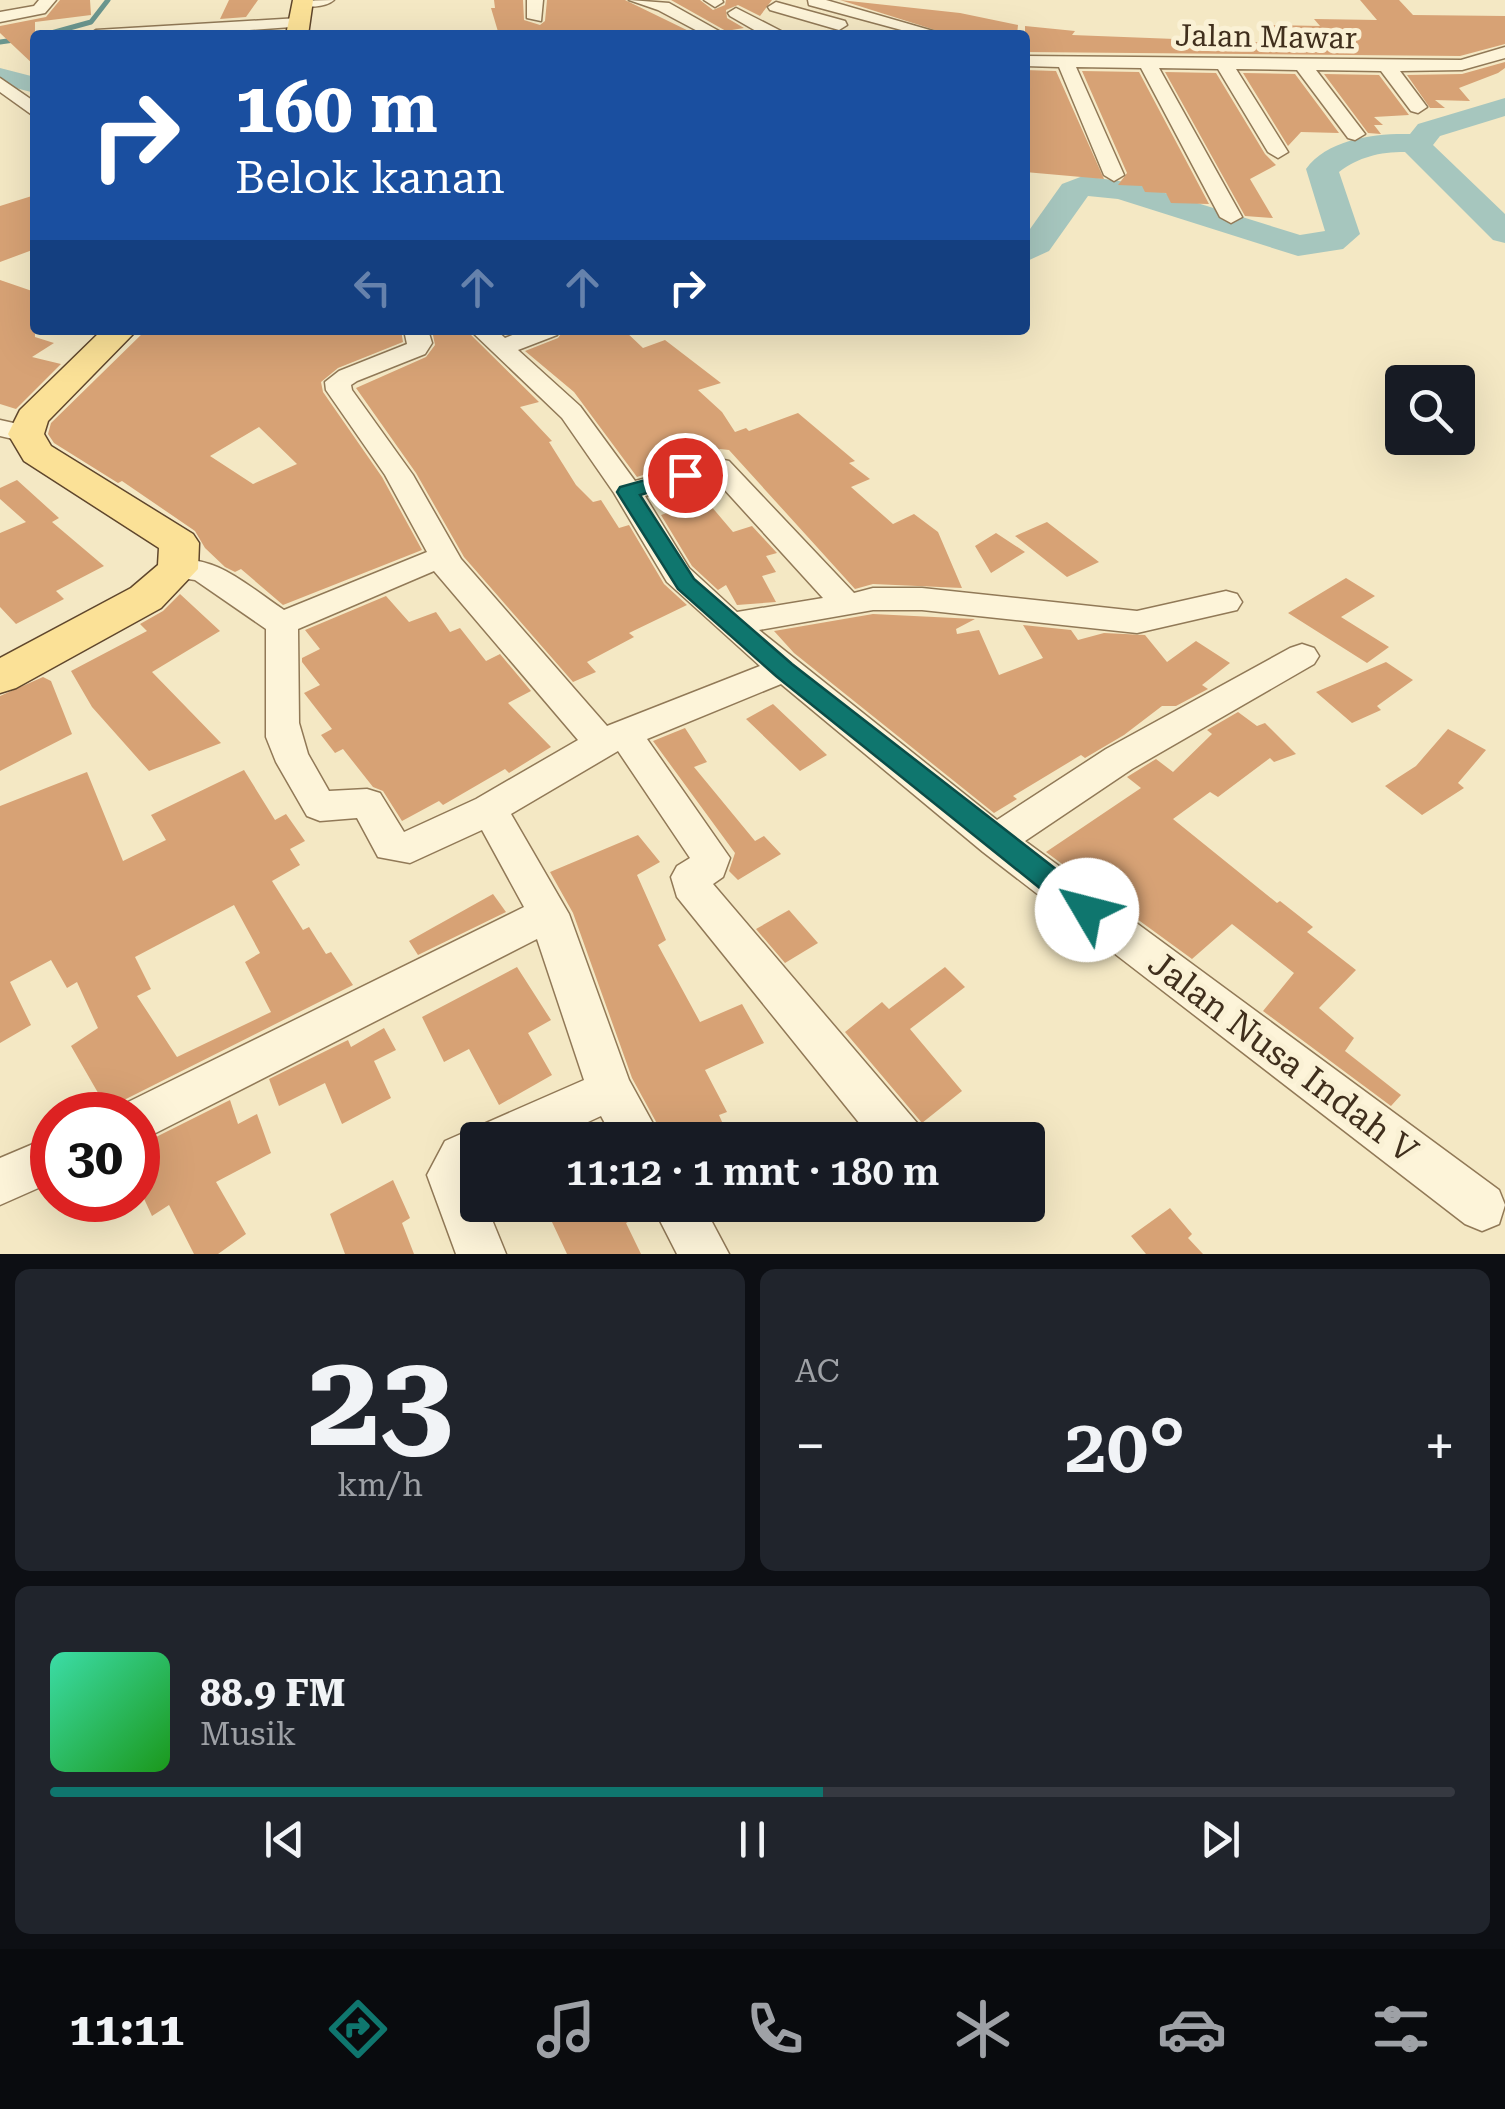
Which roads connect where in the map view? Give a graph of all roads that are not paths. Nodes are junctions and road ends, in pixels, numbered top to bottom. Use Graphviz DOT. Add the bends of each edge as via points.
graph roads {
  1 [pos="48,0"];
  2 [pos="326,0"];
  3 [pos="535,0"];
  4 [pos="637,0"];
  5 [pos="816,2"];
  6 [pos="669,3"];
  7 [pos="776,7"];
  8 [pos="736,13"];
  9 [pos="300,15"];
  10 [pos="0,17"];
  11 [pos="535,18"];
  12 [pos="273,30"];
  13 [pos="710,30"];
  14 [pos="766,30"];
  15 [pos="856,30"];
  16 [pos="920,30"];
  17 [pos="1505,52"];
  18 [pos="1030,60"];
  19 [pos="1065,61"];
  20 [pos="1146,62"];
  21 [pos="1224,64"];
  22 [pos="1303,65"];
  23 [pos="1387,66"];
  24 [pos="0,84"];
  25 [pos="30,107"];
  26 [pos="1418,107"];
  27 [pos="30,109"];
  28 [pos="0,114"];
  29 [pos="1355,134"];
  30 [pos="1278,152"];
  31 [pos="1114,174"];
  32 [pos="1232,217"];
  33 [pos="115,335"];
  34 [pos="418,335"];
  35 [pos="492,338"];
  36 [pos="8,432"];
  37 [pos="628,492"];
  38 [pos="449,564"];
  39 [pos="178,569"];
  40 [pos="1226,602"];
  41 [pos="847,605"];
  42 [pos="281,624"];
  43 [pos="730,624"];
  44 [pos="1302,656"];
  45 [pos="784,670"];
  46 [pos="0,677"];
  47 [pos="613,738"];
  48 [pos="489,809"];
  49 [pos="996,841"];
  50 [pos="549,914"];
  51 [pos="610,1090"];
  52 [pos="160,1109"];
  53 [pos="538,1122"];
  54 [pos="629,1122"];
  55 [pos="887,1122"];
  56 [pos="460,1158"];
  57 [pos="30,1168"];
  58 [pos="0,1182"];
  59 [pos="460,1198"];
  60 [pos="1482,1207"];
  61 [pos="469,1222"];
  62 [pos="686,1222"];
  63 [pos="482,1254"];
  64 [pos="704,1254"];
  1 -- 10 [label="street" via="40,10"];
  2 -- 9 [label="street"];
  3 -- 11 [label="street"];
  4 -- 6 [label="street"];
  5 -- 16 [label="street"];
  6 -- 13 [label="street"];
  7 -- 15 [label="street"];
  8 -- 14 [label="street"];
  9 -- 12 [label="street"];
  17 -- 23 [label="street, Jalan Mawar" via="1462,65"];
  18 -- 19 [label="street, Jalan Mawar"];
  19 -- 20 [label="street, Jalan Mawar"];
  19 -- 31 [label="street"];
  20 -- 21 [label="street, Jalan Mawar"];
  20 -- 32 [label="street"];
  21 -- 22 [label="street, Jalan Mawar"];
  21 -- 30 [label="street"];
  22 -- 23 [label="street, Jalan Mawar"];
  22 -- 29 [label="street"];
  23 -- 26 [label="street"];
  24 -- 25 [label="street"];
  27 -- 28 [label="street"];
  33 -- 36 [label="main road"];
  34 -- 38 [label="street" via="416,349 348,376 338,382 339,390 400,474"];
  35 -- 37 [label="street, Jalan Nusa Indah V" via="570,412"];
  36 -- 39 [label="main road" via="179,542"];
  37 -- 41 [label="street" via="719,467"];
  37 -- 43 [label="street, Jalan Nusa Indah V" via="678,575"];
  38 -- 42 [label="street" via="429,561"];
  38 -- 47 [label="street"];
  39 -- 42 [label="street" via="202,570"];
  39 -- 46 [label="main road" via="146,598"];
  40 -- 41 [label="street" via="1138,622 922,598"];
  41 -- 43 [label="street"];
  42 -- 48 [label="street" via="288,648 284,740 320,806 367,803 392,846 410,848"];
  43 -- 45 [label="street, Jalan Nusa Indah V"];
  44 -- 49 [label="street" via="1119,759"];
  45 -- 47 [label="street"];
  45 -- 49 [label="street, Jalan Nusa Indah V"];
  47 -- 48 [label="street"];
  47 -- 55 [label="street" via="711,858 691,886"];
  48 -- 50 [label="street"];
  49 -- 60 [label="street, Jalan Nusa Indah V"];
  50 -- 51 [label="street"];
  50 -- 52 [label="street"];
  51 -- 53 [label="street"];
  51 -- 54 [label="street"];
  56 -- 59 [label="street" via="451,1175"];
  57 -- 58 [label="street"];
  61 -- 63 [label="street"];
  62 -- 64 [label="street"];
}
